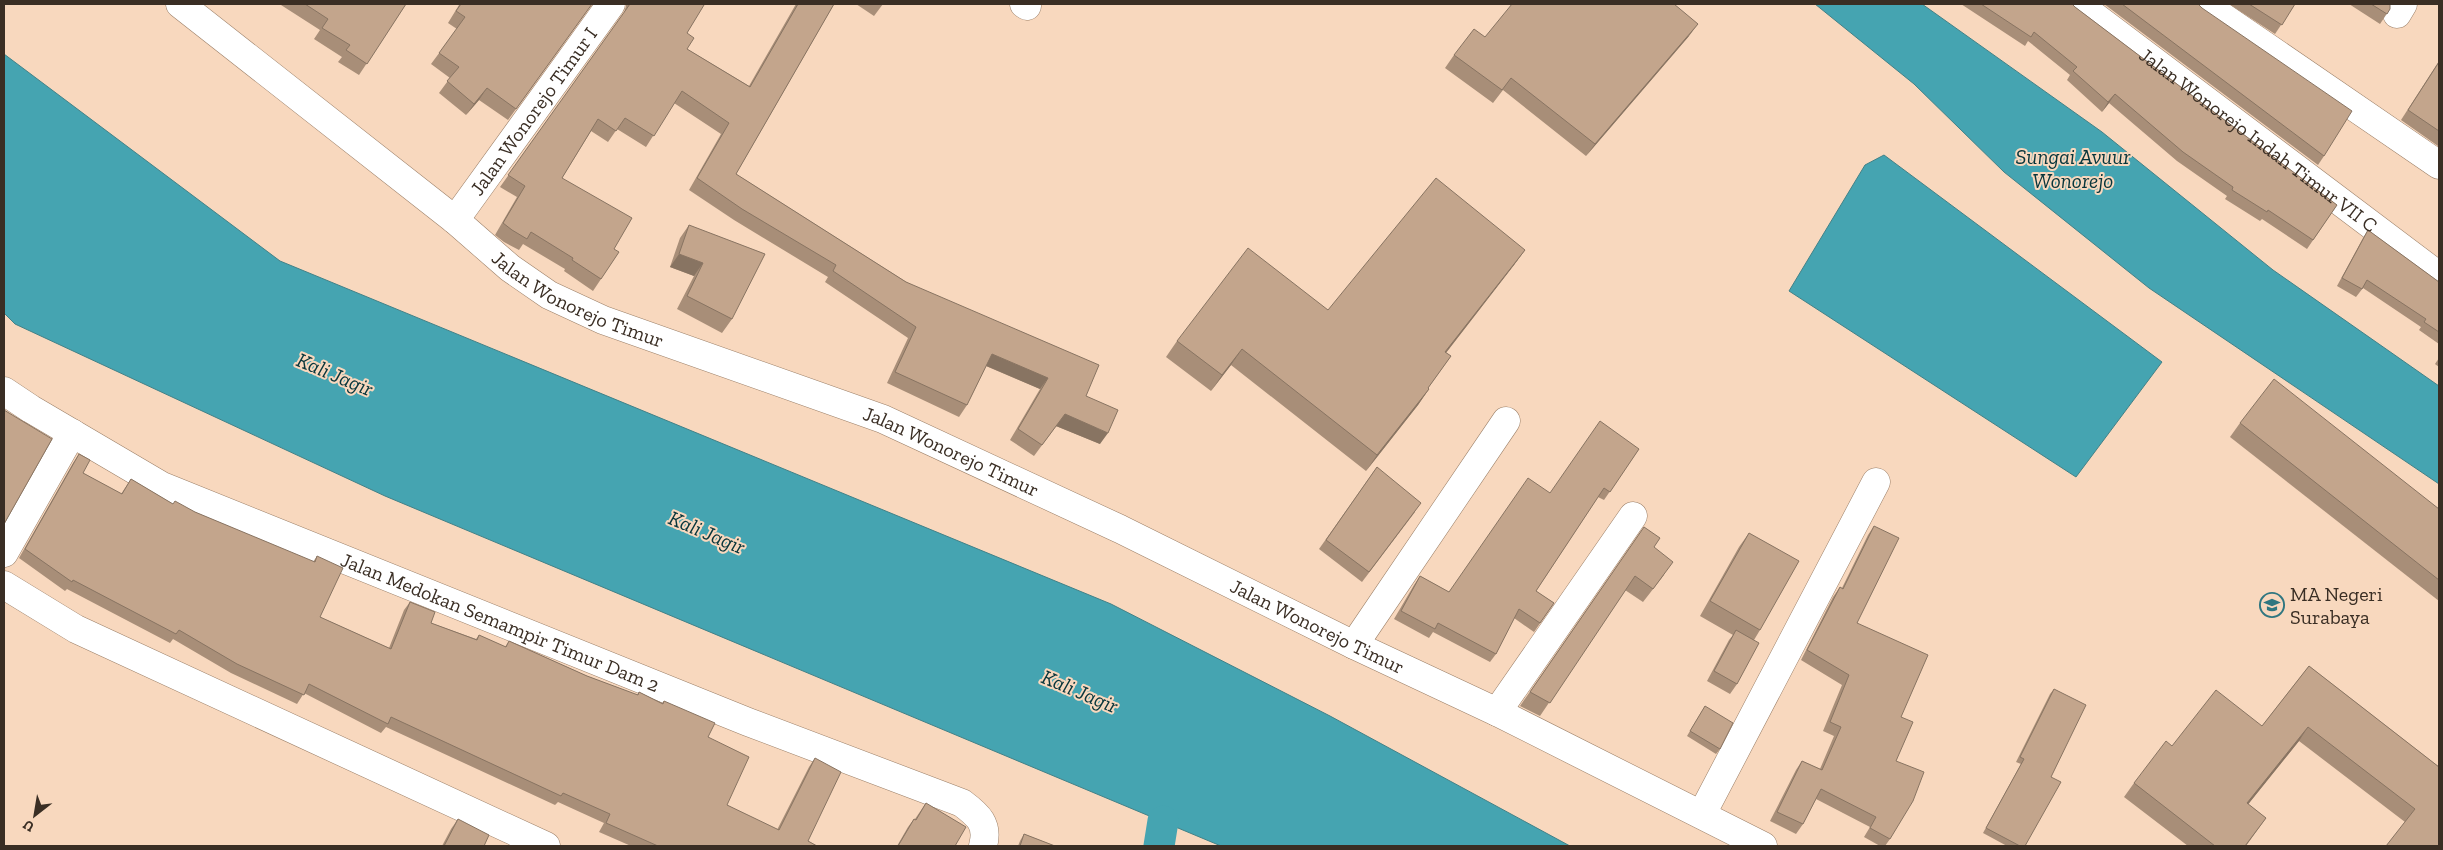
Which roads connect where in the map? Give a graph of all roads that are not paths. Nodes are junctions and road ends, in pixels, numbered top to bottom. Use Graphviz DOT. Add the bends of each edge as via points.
graph roads {
  1 [pos="180,4"];
  2 [pos="2078,4"];
  3 [pos="2204,4"];
  4 [pos="606,5"];
  5 [pos="2439,166"];
  6 [pos="455,220"];
  7 [pos="2439,276"];
  8 [pos="4,391"];
  9 [pos="1506,421"];
  10 [pos="72,433"];
  11 [pos="1876,482"];
  12 [pos="1633,516"];
  13 [pos="4,553"];
  14 [pos="4,585"];
  15 [pos="1354,645"];
  16 [pos="1497,712"];
  17 [pos="1702,814"];
  18 [pos="546,846"];
  19 [pos="983,846"];
  20 [pos="1762,846"];
  1 -- 6 [label="street, Jalan Wonorejo Timur"];
  2 -- 7 [label="street, Jalan Wonorejo Indah Timur VII C"];
  3 -- 5 [label="street"];
  4 -- 6 [label="street, Jalan Wonorejo Timur I"];
  6 -- 15 [label="street, Jalan Wonorejo Timur" via="510,268 549,296 603,320 883,419 1120,529"];
  8 -- 10 [label="street, Jalan Medokan Semampir Timur Dam 2"];
  9 -- 15 [label="street"];
  10 -- 13 [label="street"];
  10 -- 19 [label="street, Jalan Medokan Semampir Timur Dam 2" via="162,486 748,722 962,803 980,817 985,838"];
  11 -- 17 [label="street"];
  12 -- 16 [label="street"];
  14 -- 18 [label="street" via="76,629"];
  15 -- 16 [label="street, Jalan Wonorejo Timur"];
  16 -- 17 [label="street, Jalan Wonorejo Timur"];
  17 -- 20 [label="street, Jalan Wonorejo Timur"];
}
